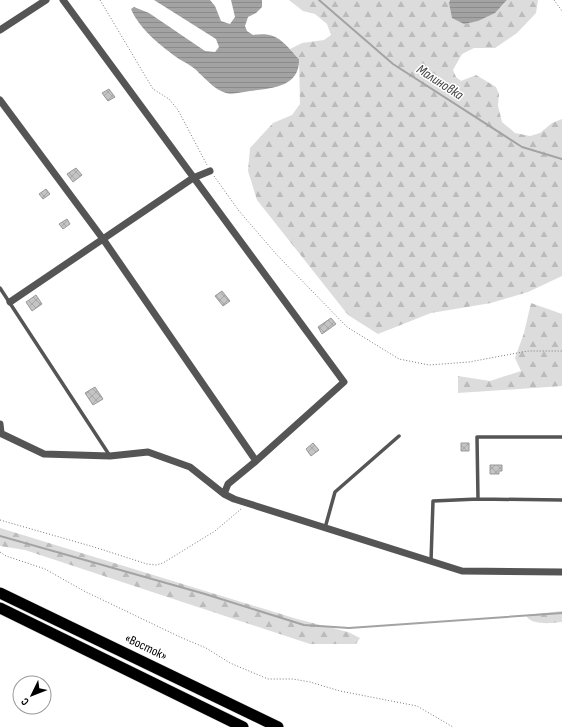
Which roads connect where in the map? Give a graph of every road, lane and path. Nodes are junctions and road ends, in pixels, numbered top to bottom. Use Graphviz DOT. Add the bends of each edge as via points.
graph roads {
  1 [pos="46,0"];
  2 [pos="63,0"];
  3 [pos="100,0"];
  4 [pos="554,0"];
  5 [pos="562,11"];
  6 [pos="0,30"];
  7 [pos="0,100"];
  8 [pos="210,172"];
  9 [pos="194,178"];
  10 [pos="103,239"];
  11 [pos="0,288"];
  12 [pos="10,302"];
  13 [pos="562,351"];
  14 [pos="0,424"];
  15 [pos="1,433"];
  16 [pos="399,436"];
  17 [pos="562,437"];
  18 [pos="110,456"];
  19 [pos="256,461"];
  20 [pos="224,494"];
  21 [pos="478,499"];
  22 [pos="562,500"];
  23 [pos="248,504"];
  24 [pos="0,520"];
  25 [pos="325,528"];
  26 [pos="0,552"];
  27 [pos="431,561"];
  28 [pos="562,572"];
  29 [pos="0,593"];
  30 [pos="0,608"];
  31 [pos="243,727"];
  32 [pos="278,727"];
  33 [pos="453,727"];
  1 -- 6 [label="street"];
  2 -- 9 [label="street"];
  3 -- 8 [label="path" via="153,89 169,99 178,110"];
  4 -- 5 [label="path"];
  7 -- 10 [label="street"];
  8 -- 9 [label="street"];
  8 -- 13 [label="path" via="277,255 347,327 399,359 429,365 469,362 528,351"];
  9 -- 10 [label="street"];
  9 -- 19 [label="street" via="344,382"];
  10 -- 12 [label="street"];
  10 -- 19 [label="street"];
  11 -- 12 [label="lane"];
  12 -- 18 [label="lane"];
  14 -- 15 [label="street"];
  15 -- 18 [label="street" via="44,454"];
  16 -- 25 [label="lane" via="335,492"];
  17 -- 21 [label="lane" via="477,437"];
  18 -- 20 [label="street" via="148,452 190,467"];
  19 -- 20 [label="street" via="228,484"];
  20 -- 23 [label="street"];
  21 -- 22 [label="lane"];
  21 -- 27 [label="lane" via="433,501"];
  23 -- 24 [label="path" via="216,531 156,565"];
  23 -- 25 [label="street"];
  25 -- 27 [label="street"];
  26 -- 33 [label="path" via="45,569 84,591 268,679 310,682 340,691 416,706"];
  27 -- 28 [label="street" via="462,571"];
  29 -- 32 [label="highway, «Восток»"];
  30 -- 31 [label="highway"];
}
